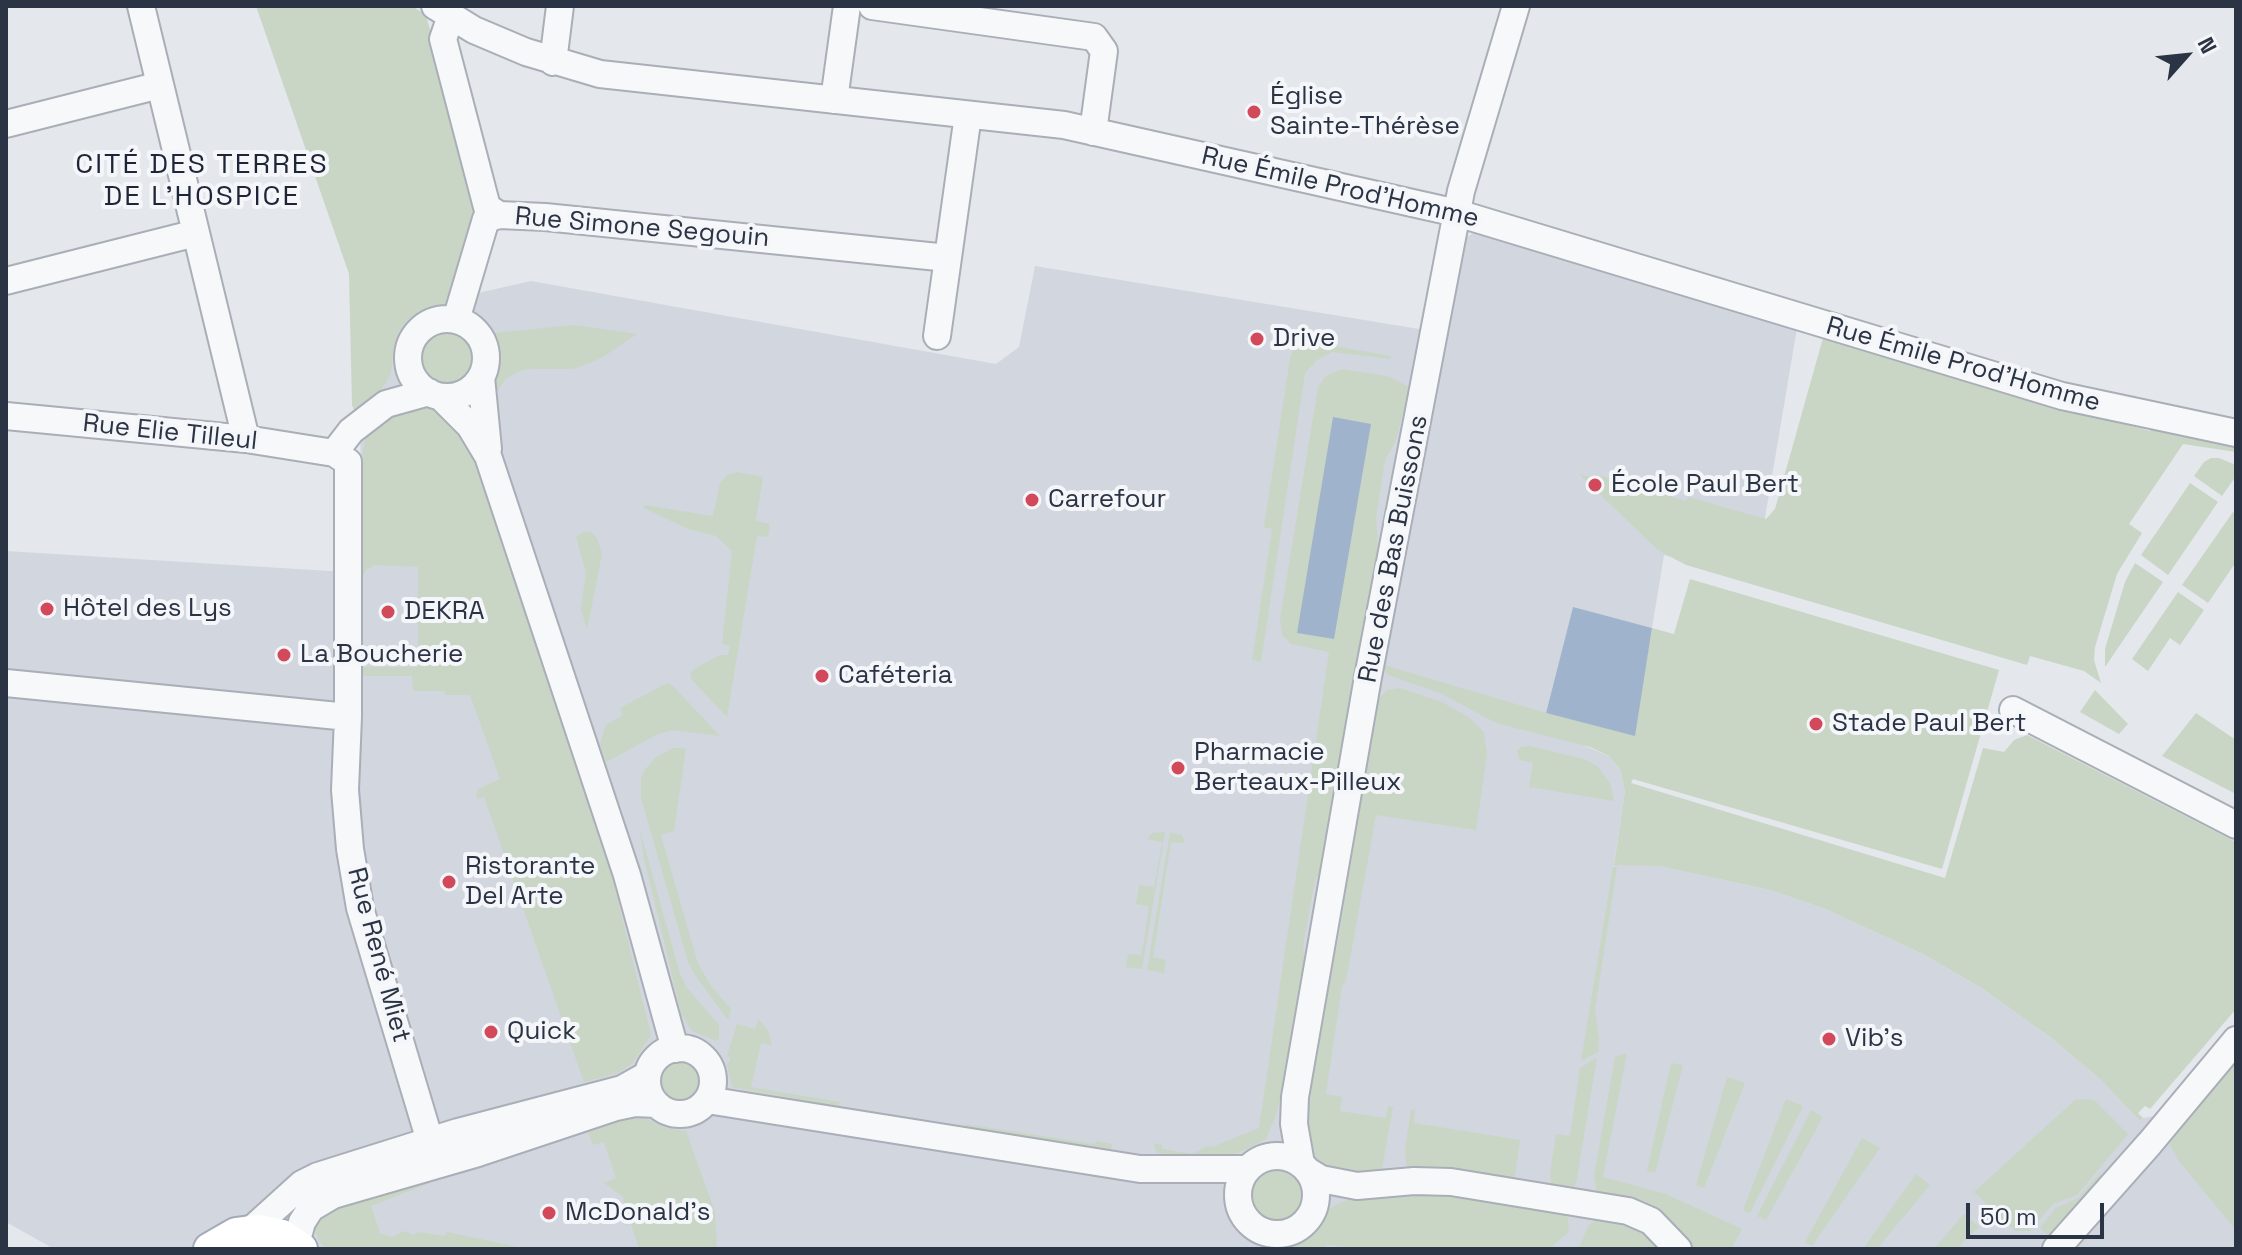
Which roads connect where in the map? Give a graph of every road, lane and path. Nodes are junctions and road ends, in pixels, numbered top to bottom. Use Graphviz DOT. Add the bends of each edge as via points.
graph roads {
  1 [pos="141,6"];
  2 [pos="560,6"];
  3 [pos="847,6"];
  4 [pos="872,6"];
  5 [pos="1516,6"];
  6 [pos="443,11"];
  7 [pos="553,62"];
  8 [pos="160,85"];
  9 [pos="834,100"];
  10 [pos="968,115"];
  11 [pos="6,124"];
  12 [pos="1093,132"];
  13 [pos="1457,213"];
  14 [pos="499,215"];
  15 [pos="196,233"];
  16 [pos="948,258"];
  17 [pos="6,281"];
  18 [pos="456,320"];
  19 [pos="937,336"];
  20 [pos="409,361"];
  21 [pos="481,377"];
  22 [pos="435,394"];
  23 [pos="386,404"];
  24 [pos="6,416"];
  25 [pos="2236,433"];
  26 [pos="246,439"];
  27 [pos="334,453"];
  28 [pos="488,456"];
  29 [pos="6,683"];
  30 [pos="2013,710"];
  31 [pos="348,717"];
  32 [pos="2236,825"];
  33 [pos="2236,1040"];
  34 [pos="675,1049"];
  35 [pos="647,1075"];
  36 [pos="1295,1097"];
  37 [pos="707,1100"];
  38 [pos="656,1104"];
  39 [pos="430,1141"];
  40 [pos="1255,1164"];
  41 [pos="1304,1168"];
  42 [pos="1140,1169"];
  43 [pos="1357,1186"];
  44 [pos="1238,1195"];
  45 [pos="1314,1207"];
  46 [pos="250,1231"];
  47 [pos="1255,1238"];
  48 [pos="1279,1241"];
  49 [pos="299,1247"];
  50 [pos="210,1249"];
  51 [pos="1678,1249"];
  52 [pos="2056,1249"];
  1 -- 8 [label="street"];
  2 -- 7 [label="street"];
  3 -- 9 [label="street"];
  4 -- 12 [label="street" via="1094,37 1104,51"];
  5 -- 13 [label="street, Rue des Bas Buissons"];
  6 -- 7 [label="street, Rue Émile Prod'Homme" via="474,30"];
  6 -- 14 [label="street, Rue Simone Segouin" via="443,39 487,207"];
  7 -- 9 [label="street, Rue Émile Prod'Homme" via="600,74"];
  8 -- 11 [label="street"];
  8 -- 15 [label="street"];
  9 -- 10 [label="street, Rue Émile Prod'Homme"];
  10 -- 12 [label="street, Rue Émile Prod'Homme"];
  10 -- 16 [label="street"];
  12 -- 13 [label="street, Rue Émile Prod'Homme"];
  13 -- 25 [label="street, Rue Émile Prod'Homme" via="2062,396"];
  13 -- 36 [label="street, Rue des Bas Buissons"];
  14 -- 16 [label="street, Rue Simone Segouin"];
  14 -- 18 [label="street" via="486,219"];
  15 -- 17 [label="street"];
  15 -- 26 [label="street"];
  16 -- 19 [label="street"];
  18 -- 20 [label="street" via="437,320 420,330 410,346"];
  18 -- 21 [label="street" via="474,330 484,345"];
  20 -- 22 [label="street" via="418,383"];
  20 -- 23 [label="street"];
  21 -- 22 [label="street" via="459,395"];
  21 -- 28 [label="street"];
  22 -- 23 [label="street"];
  22 -- 28 [label="street" via="470,426"];
  23 -- 27 [label="street" via="351,431"];
  24 -- 26 [label="street, Rue Elie Tilleul"];
  26 -- 27 [label="street, Rue Elie Tilleul"];
  27 -- 31 [label="street, Rue René Miet" via="348,462"];
  28 -- 34 [label="street" via="627,875"];
  29 -- 31 [label="street"];
  30 -- 32 [label="street"];
  31 -- 39 [label="street, Rue René Miet" via="345,790 360,908"];
  33 -- 52 [label="street"];
  34 -- 35 [label="street" via="659,1056"];
  34 -- 37 [label="street" via="696,1053 708,1065 713,1081"];
  35 -- 38 [label="street"];
  35 -- 39 [label="street" via="622,1089"];
  36 -- 40 [label="street, Rue des Bas Buissons" via="1272,1150"];
  36 -- 41 [label="street, Rue des Bas Buissons" via="1294,1124"];
  37 -- 38 [label="street" via="679,1114"];
  37 -- 42 [label="street"];
  38 -- 49 [label="street" via="616,1107 333,1195 311,1208 302,1222"];
  39 -- 46 [label="street" via="311,1179"];
  40 -- 41 [label="street" via="1283,1156"];
  40 -- 42 [label="street"];
  40 -- 44 [label="street" via="1240,1181"];
  41 -- 43 [label="street" via="1321,1179"];
  41 -- 45 [label="street" via="1315,1189"];
  42 -- 44 [label="street"];
  43 -- 45 [label="street"];
  43 -- 51 [label="street" via="1451,1182 1613,1208 1651,1221"];
  44 -- 47 [label="street"];
  45 -- 48 [label="street" via="1302,1225"];
  46 -- 49 [label="main road" via="274,1233"];
  46 -- 50 [label="main road"];
  47 -- 48 [label="street" via="1267,1233"];
}
